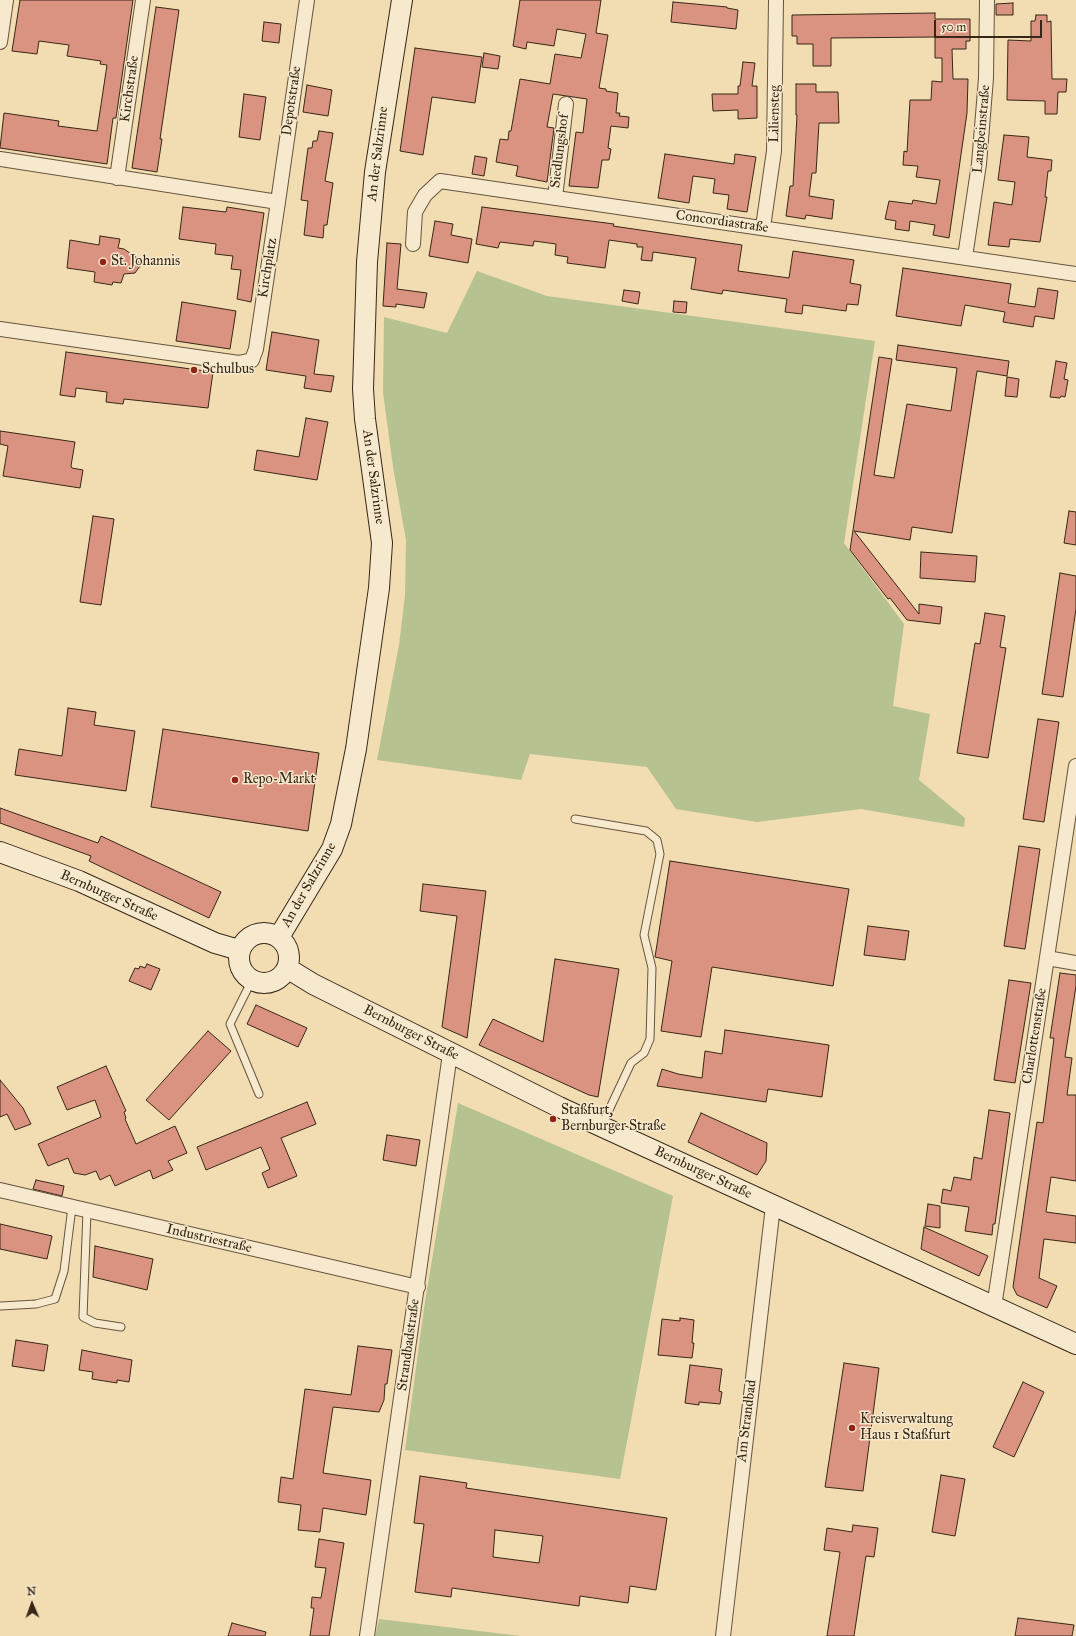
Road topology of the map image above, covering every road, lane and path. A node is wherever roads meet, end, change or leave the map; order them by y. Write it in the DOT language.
graph roads {
  1 [pos="6,0"];
  2 [pos="142,0"];
  3 [pos="306,0"];
  4 [pos="402,0"];
  5 [pos="776,0"];
  6 [pos="987,0"];
  7 [pos="0,42"];
  8 [pos="566,104"];
  9 [pos="0,160"];
  10 [pos="117,178"];
  11 [pos="554,198"];
  12 [pos="278,202"];
  13 [pos="762,227"];
  14 [pos="413,244"];
  15 [pos="965,257"];
  16 [pos="1076,274"];
  17 [pos="0,329"];
  18 [pos="1076,766"];
  19 [pos="575,819"];
  20 [pos="0,852"];
  21 [pos="279,937"];
  22 [pos="239,950"];
  23 [pos="1047,958"];
  24 [pos="1076,963"];
  25 [pos="287,968"];
  26 [pos="252,980"];
  27 [pos="450,1054"];
  28 [pos="259,1094"];
  29 [pos="601,1126"];
  30 [pos="0,1190"];
  31 [pos="773,1206"];
  32 [pos="72,1207"];
  33 [pos="87,1211"];
  34 [pos="418,1287"];
  35 [pos="1,1306"];
  36 [pos="994,1307"];
  37 [pos="122,1327"];
  38 [pos="1076,1344"];
  39 [pos="367,1636"];
  40 [pos="723,1636"];
  1 -- 7 [label="street"];
  2 -- 10 [label="street, Kirchstraße"];
  3 -- 12 [label="street, Depotstraße"];
  4 -- 21 [label="main road, An der Salzrinne"];
  5 -- 13 [label="street, Liliensteg"];
  6 -- 15 [label="street, Langbeinstraße"];
  8 -- 11 [label="street, Siedlungshof"];
  9 -- 10 [label="street"];
  10 -- 12 [label="street"];
  11 -- 13 [label="street, Concordiastraße"];
  11 -- 14 [label="street, Concordiastraße"];
  12 -- 17 [label="street, Kirchplatz"];
  13 -- 15 [label="street, Concordiastraße"];
  15 -- 16 [label="street, Concordiastraße"];
  18 -- 23 [label="street, Charlottenstraße"];
  19 -- 29 [label="lane"];
  20 -- 22 [label="main road, Bernburger Straße"];
  21 -- 22 [label="main road"];
  21 -- 25 [label="main road"];
  22 -- 26 [label="main road"];
  23 -- 24 [label="street"];
  23 -- 36 [label="street, Charlottenstraße"];
  25 -- 26 [label="main road"];
  25 -- 27 [label="main road, Bernburger Straße"];
  26 -- 28 [label="lane"];
  27 -- 29 [label="main road, Bernburger Straße"];
  27 -- 34 [label="street, Strandbadstraße"];
  29 -- 31 [label="main road, Bernburger Straße"];
  30 -- 32 [label="street, Industriestraße"];
  31 -- 36 [label="main road, Bernburger Straße"];
  31 -- 40 [label="street, Am Strandbad"];
  32 -- 33 [label="street, Industriestraße"];
  32 -- 35 [label="lane"];
  33 -- 34 [label="street, Industriestraße"];
  33 -- 37 [label="lane"];
  34 -- 39 [label="street, Strandbadstraße"];
  36 -- 38 [label="main road, Bernburger Straße"];
}
